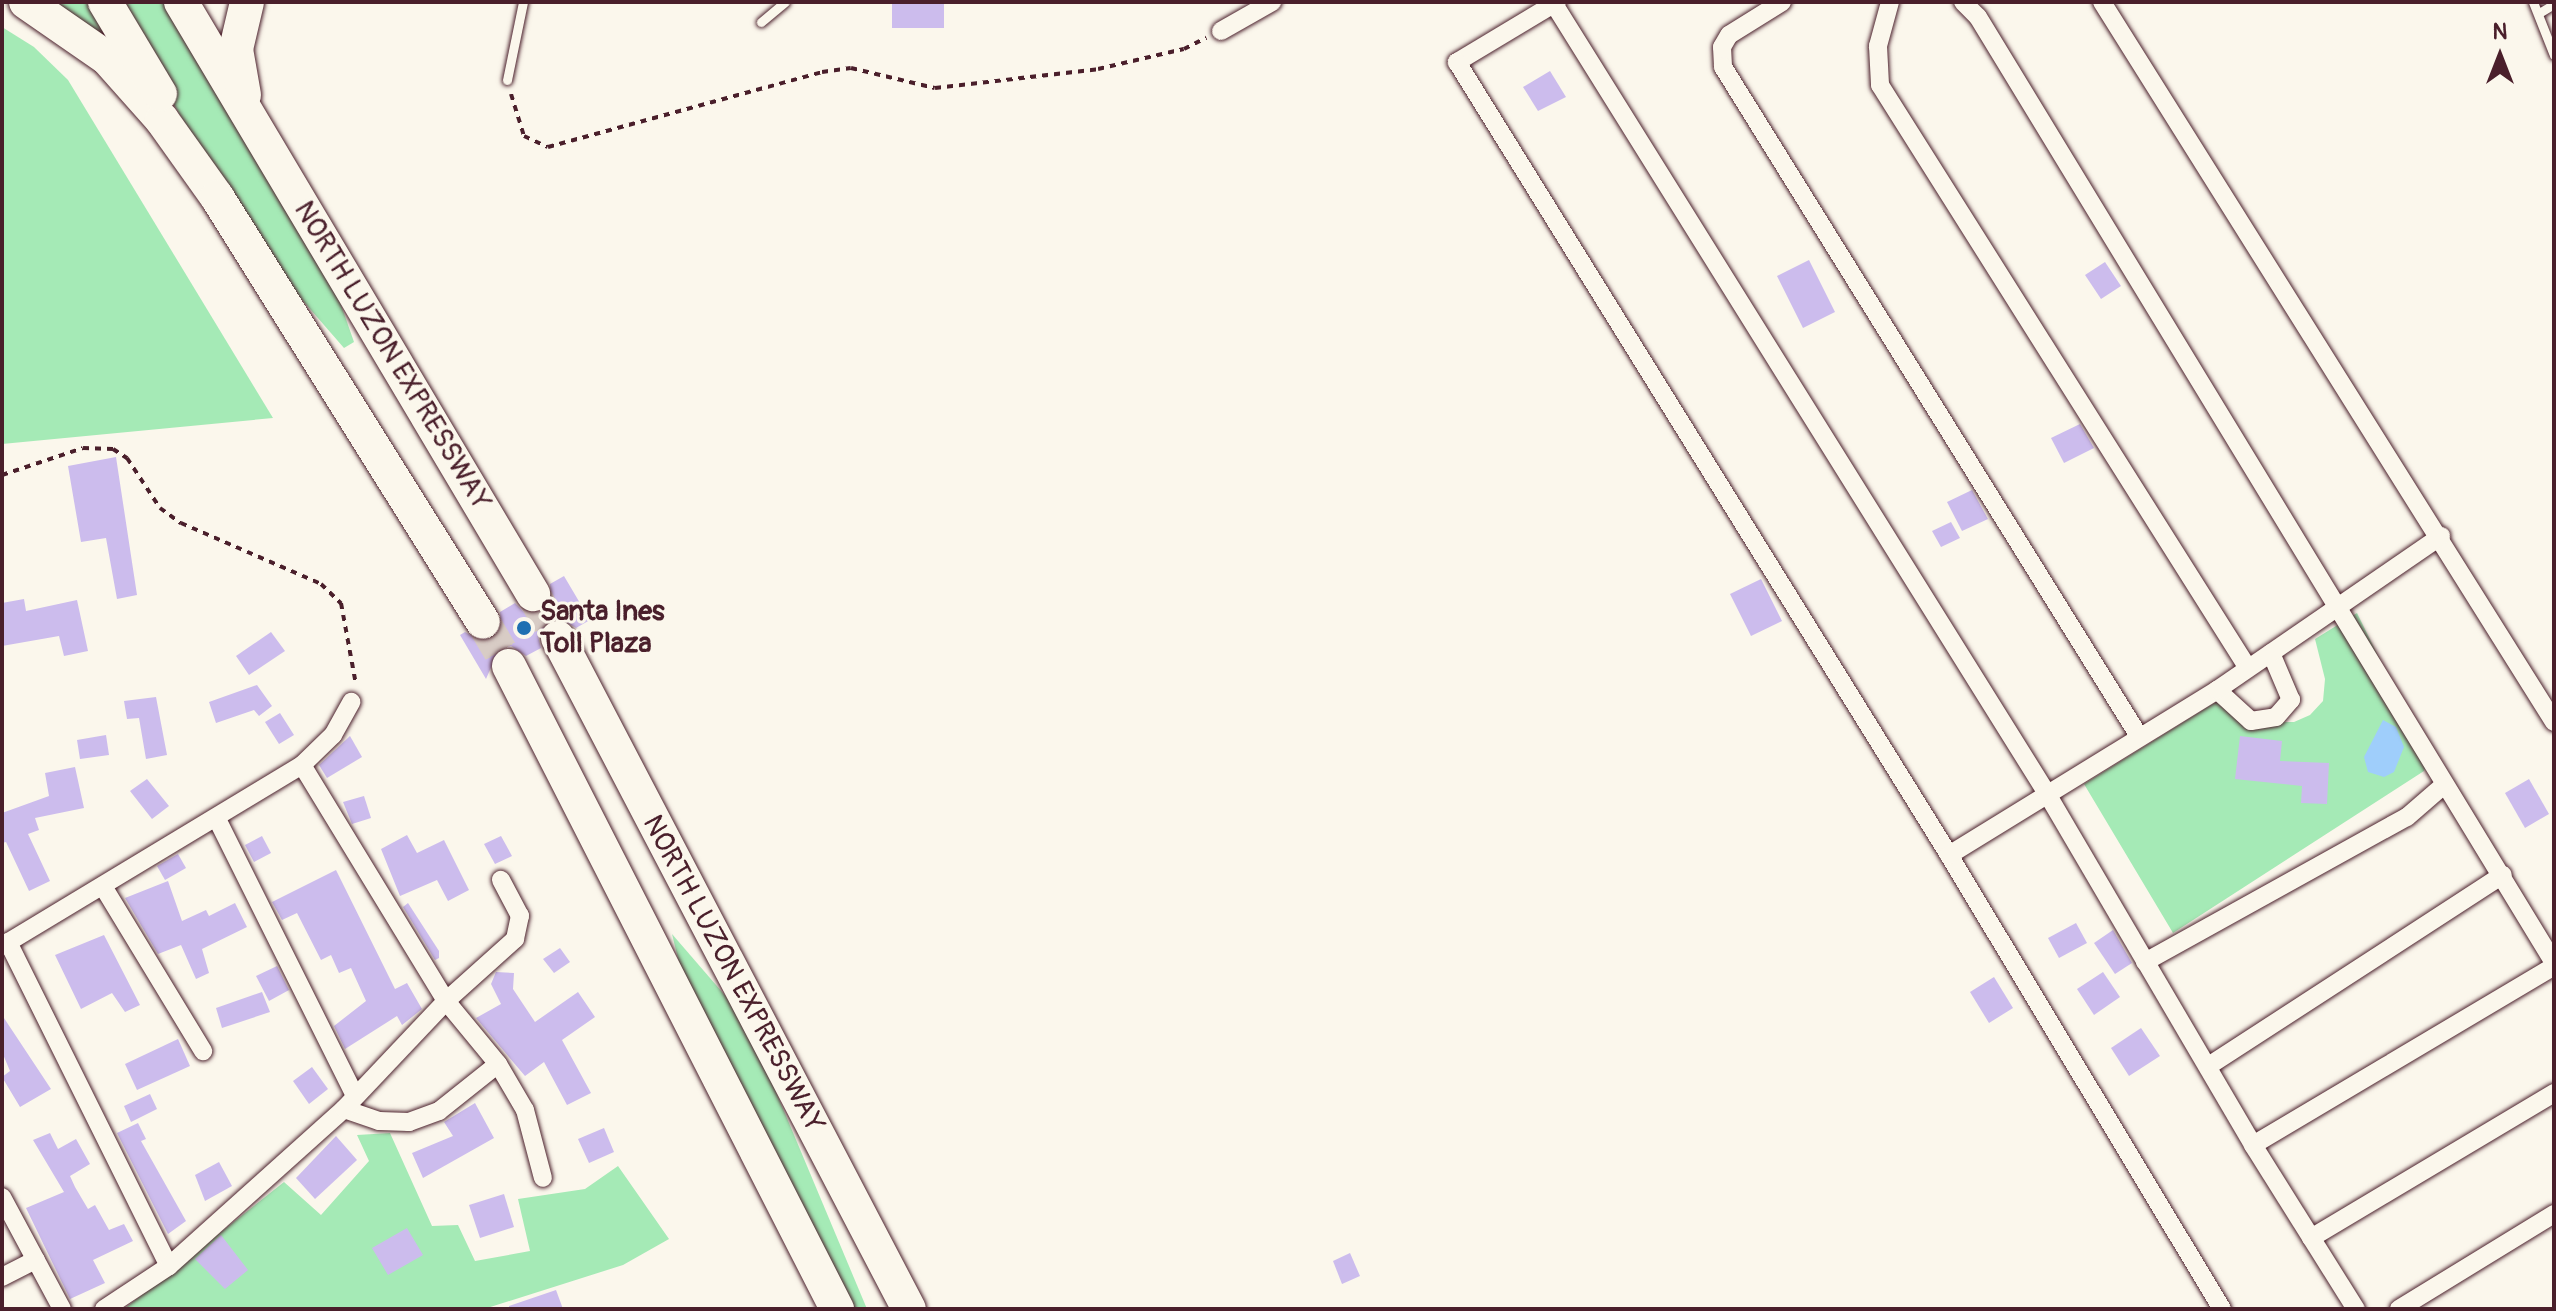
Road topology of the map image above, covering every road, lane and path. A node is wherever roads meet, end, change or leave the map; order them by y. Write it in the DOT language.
graph roads {
  1 [pos="26,2"];
  2 [pos="105,2"];
  3 [pos="181,2"];
  4 [pos="247,2"];
  5 [pos="523,2"];
  6 [pos="785,2"];
  7 [pos="1272,2"];
  8 [pos="1782,2"];
  9 [pos="1890,2"];
  10 [pos="1963,2"];
  11 [pos="2102,2"];
  12 [pos="2533,2"];
  13 [pos="1556,3"];
  14 [pos="2554,4"];
  15 [pos="2539,13"];
  16 [pos="761,22"];
  17 [pos="1221,31"];
  18 [pos="2554,55"];
  19 [pos="507,80"];
  20 [pos="251,118"];
  21 [pos="217,197"];
  22 [pos="2,475"];
  23 [pos="2441,536"];
  24 [pos="533,594"];
  25 [pos="2337,604"];
  26 [pos="483,622"];
  27 [pos="558,638"];
  28 [pos="2271,653"];
  29 [pos="2246,665"];
  30 [pos="509,666"];
  31 [pos="2217,690"];
  32 [pos="351,702"];
  33 [pos="2554,722"];
  34 [pos="2139,736"];
  35 [pos="302,765"];
  36 [pos="2444,785"];
  37 [pos="2046,792"];
  38 [pos="217,819"];
  39 [pos="1949,855"];
  40 [pos="2503,875"];
  41 [pos="501,880"];
  42 [pos="104,888"];
  43 [pos="5,944"];
  44 [pos="2145,962"];
  45 [pos="2554,964"];
  46 [pos="446,1001"];
  47 [pos="203,1051"];
  48 [pos="498,1064"];
  49 [pos="2210,1065"];
  50 [pos="2554,1093"];
  51 [pos="350,1102"];
  52 [pos="2253,1145"];
  53 [pos="543,1178"];
  54 [pos="2,1197"];
  55 [pos="2554,1214"];
  56 [pos="2311,1238"];
  57 [pos="36,1260"];
  58 [pos="169,1266"];
  59 [pos="2,1277"];
  60 [pos="62,1309"];
  61 [pos="104,1309"];
  62 [pos="837,1309"];
  63 [pos="909,1309"];
  64 [pos="2222,1309"];
  65 [pos="2356,1309"];
  66 [pos="2399,1309"];
  1 -- 21 [label="highway"];
  2 -- 21 [label="highway"];
  3 -- 20 [label="highway, NORTH LUZON EXPRESSWAY"];
  4 -- 20 [label="highway"];
  5 -- 19 [label="lane"];
  6 -- 16 [label="lane"];
  7 -- 17 [label="street"];
  8 -- 34 [label="street"];
  9 -- 29 [label="street"];
  10 -- 25 [label="street"];
  11 -- 23 [label="street"];
  12 -- 15 [label="lane"];
  13 -- 37 [label="street"];
  13 -- 39 [label="street"];
  14 -- 15 [label="lane"];
  15 -- 18 [label="lane"];
  17 -- 19 [label="path"];
  20 -- 24 [label="highway, NORTH LUZON EXPRESSWAY"];
  21 -- 26 [label="highway, NORTH LUZON EXPRESSWAY"];
  22 -- 32 [label="path"];
  23 -- 25 [label="street"];
  23 -- 33 [label="street"];
  25 -- 28 [label="street"];
  25 -- 36 [label="street"];
  27 -- 63 [label="highway, NORTH LUZON EXPRESSWAY"];
  28 -- 29 [label="street"];
  28 -- 31 [label="street"];
  29 -- 31 [label="street"];
  30 -- 62 [label="highway, NORTH LUZON EXPRESSWAY"];
  31 -- 34 [label="street"];
  32 -- 35 [label="street"];
  34 -- 37 [label="street"];
  35 -- 38 [label="street"];
  35 -- 46 [label="street"];
  36 -- 40 [label="street"];
  36 -- 44 [label="street"];
  37 -- 39 [label="street"];
  37 -- 44 [label="street"];
  38 -- 42 [label="street"];
  38 -- 51 [label="street"];
  39 -- 64 [label="street"];
  40 -- 45 [label="street"];
  40 -- 49 [label="street"];
  41 -- 46 [label="street"];
  42 -- 43 [label="street"];
  42 -- 47 [label="street"];
  43 -- 58 [label="street"];
  44 -- 49 [label="street"];
  45 -- 52 [label="street"];
  46 -- 48 [label="street"];
  46 -- 51 [label="street"];
  48 -- 51 [label="street"];
  48 -- 53 [label="street"];
  49 -- 52 [label="street"];
  50 -- 56 [label="street"];
  51 -- 58 [label="street"];
  52 -- 56 [label="street"];
  54 -- 57 [label="street"];
  55 -- 66 [label="street"];
  56 -- 65 [label="street"];
  57 -- 59 [label="street"];
  57 -- 60 [label="street"];
  58 -- 61 [label="street"];
}
